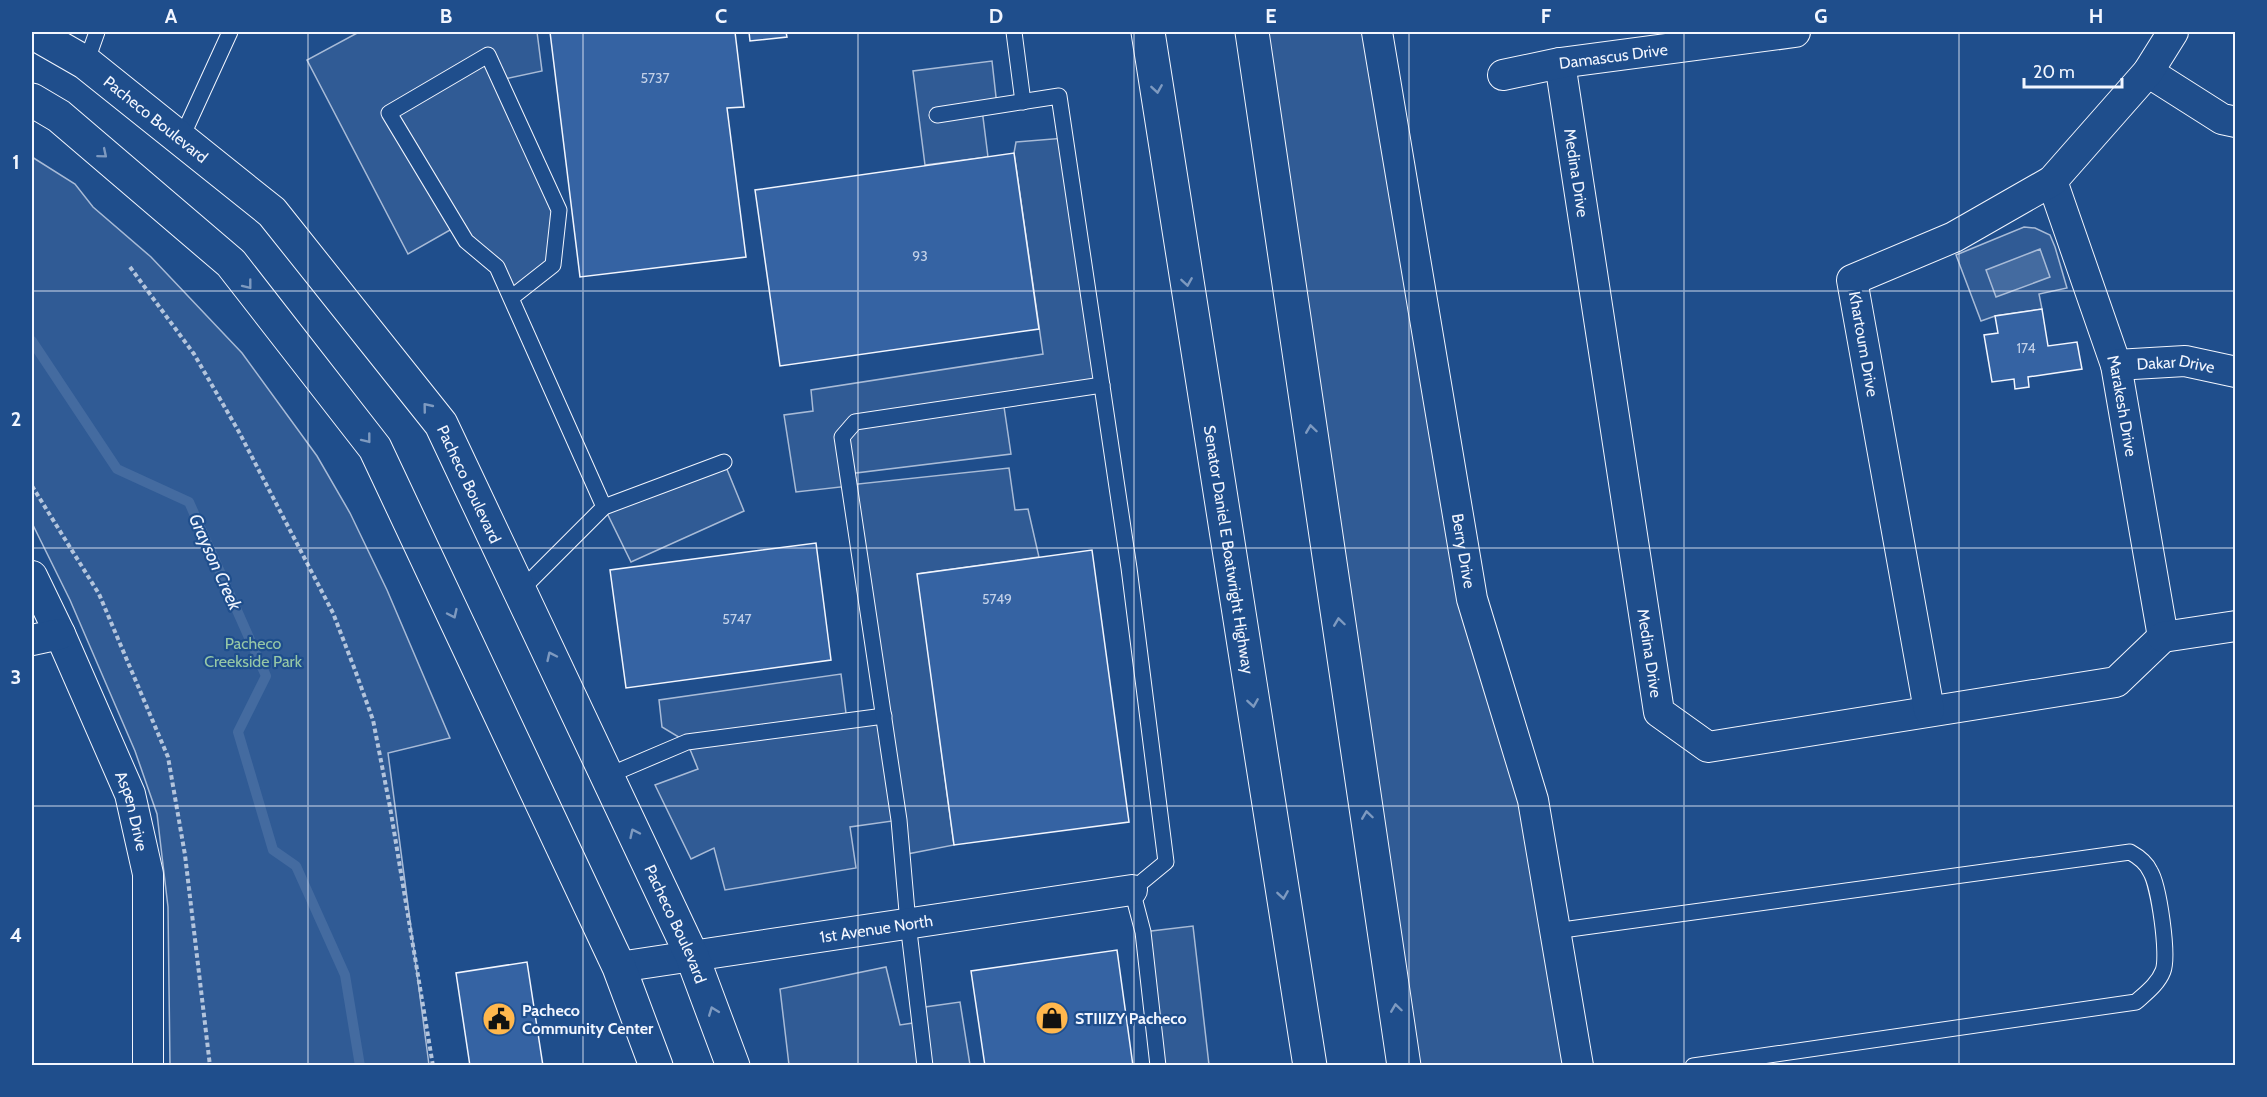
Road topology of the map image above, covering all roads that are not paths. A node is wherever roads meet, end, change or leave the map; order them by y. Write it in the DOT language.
graph roads {
  1 [pos="32,32"];
  2 [pos="97,32"];
  3 [pos="230,32"];
  4 [pos="1014,32"];
  5 [pos="1148,32"];
  6 [pos="1252,32"];
  7 [pos="1377,32"];
  8 [pos="1795,32"];
  9 [pos="2173,32"];
  10 [pos="86,63"];
  11 [pos="1560,63"];
  12 [pos="2148,72"];
  13 [pos="1503,75"];
  14 [pos="1023,102"];
  15 [pos="45,108"];
  16 [pos="937,115"];
  17 [pos="2235,122"];
  18 [pos="181,139"];
  19 [pos="2052,181"];
  20 [pos="511,298"];
  21 [pos="2116,365"];
  22 [pos="2235,372"];
  23 [pos="1102,385"];
  24 [pos="724,462"];
  25 [pos="604,507"];
  26 [pos="32,576"];
  27 [pos="520,591"];
  28 [pos="2235,626"];
  29 [pos="46,637"];
  30 [pos="2163,637"];
  31 [pos="1929,710"];
  32 [pos="884,716"];
  33 [pos="607,776"];
  34 [pos="1132,890"];
  35 [pos="908,923"];
  36 [pos="1555,931"];
  37 [pos="692,956"];
  38 [pos="619,967"];
  39 [pos="148,1065"];
  40 [pos="656,1065"];
  41 [pos="734,1065"];
  42 [pos="925,1065"];
  43 [pos="1158,1065"];
  44 [pos="1310,1065"];
  45 [pos="1404,1065"];
  46 [pos="1578,1065"];
  47 [pos="1693,1065"];
  1 -- 10 [label="main road, Pacheco Boulevard"];
  2 -- 10 [label="lane"];
  3 -- 18 [label="lane"];
  4 -- 14 [label="lane"];
  5 -- 44 [label="main road, Senator Daniel E Boatwright Highway, one-way"];
  45 -- 6 [label="main road, one-way"];
  7 -- 36 [label="street, Berry Drive"];
  8 -- 11 [label="street, Damascus Drive"];
  9 -- 12 [label="street, Khartoum Drive"];
  10 -- 18 [label="main road, Pacheco Boulevard"];
  11 -- 13 [label="street, Damascus Drive"];
  11 -- 31 [label="street, Medina Drive"];
  12 -- 17 [label="street"];
  12 -- 19 [label="street, Khartoum Drive"];
  14 -- 16 [label="lane"];
  14 -- 23 [label="lane"];
  15 -- 38 [label="main road, one-way"];
  27 -- 18 [label="main road, Pacheco Boulevard, one-way"];
  19 -- 21 [label="street, Marakesh Drive"];
  19 -- 31 [label="street, Khartoum Drive"];
  20 -- 20 [label="lane"];
  20 -- 25 [label="lane"];
  21 -- 22 [label="street, Dakar Drive"];
  21 -- 30 [label="street, Marakesh Drive"];
  23 -- 32 [label="lane"];
  23 -- 34 [label="lane"];
  24 -- 25 [label="lane"];
  25 -- 27 [label="lane"];
  26 -- 29 [label="street, Aspen Drive"];
  33 -- 27 [label="main road, Pacheco Boulevard, one-way"];
  28 -- 30 [label="street"];
  29 -- 39 [label="street, Aspen Drive"];
  30 -- 31 [label="street, Medina Drive"];
  32 -- 33 [label="lane"];
  32 -- 35 [label="lane"];
  37 -- 33 [label="main road, Pacheco Boulevard, one-way"];
  34 -- 35 [label="street, 1st Avenue North"];
  34 -- 43 [label="lane"];
  35 -- 37 [label="street, 1st Avenue North"];
  35 -- 42 [label="lane"];
  36 -- 46 [label="street, Berry Drive"];
  36 -- 47 [label="lane"];
  37 -- 38 [label="street, 1st Avenue North"];
  41 -- 37 [label="main road, Pacheco Boulevard, one-way"];
  38 -- 40 [label="main road"];
}
